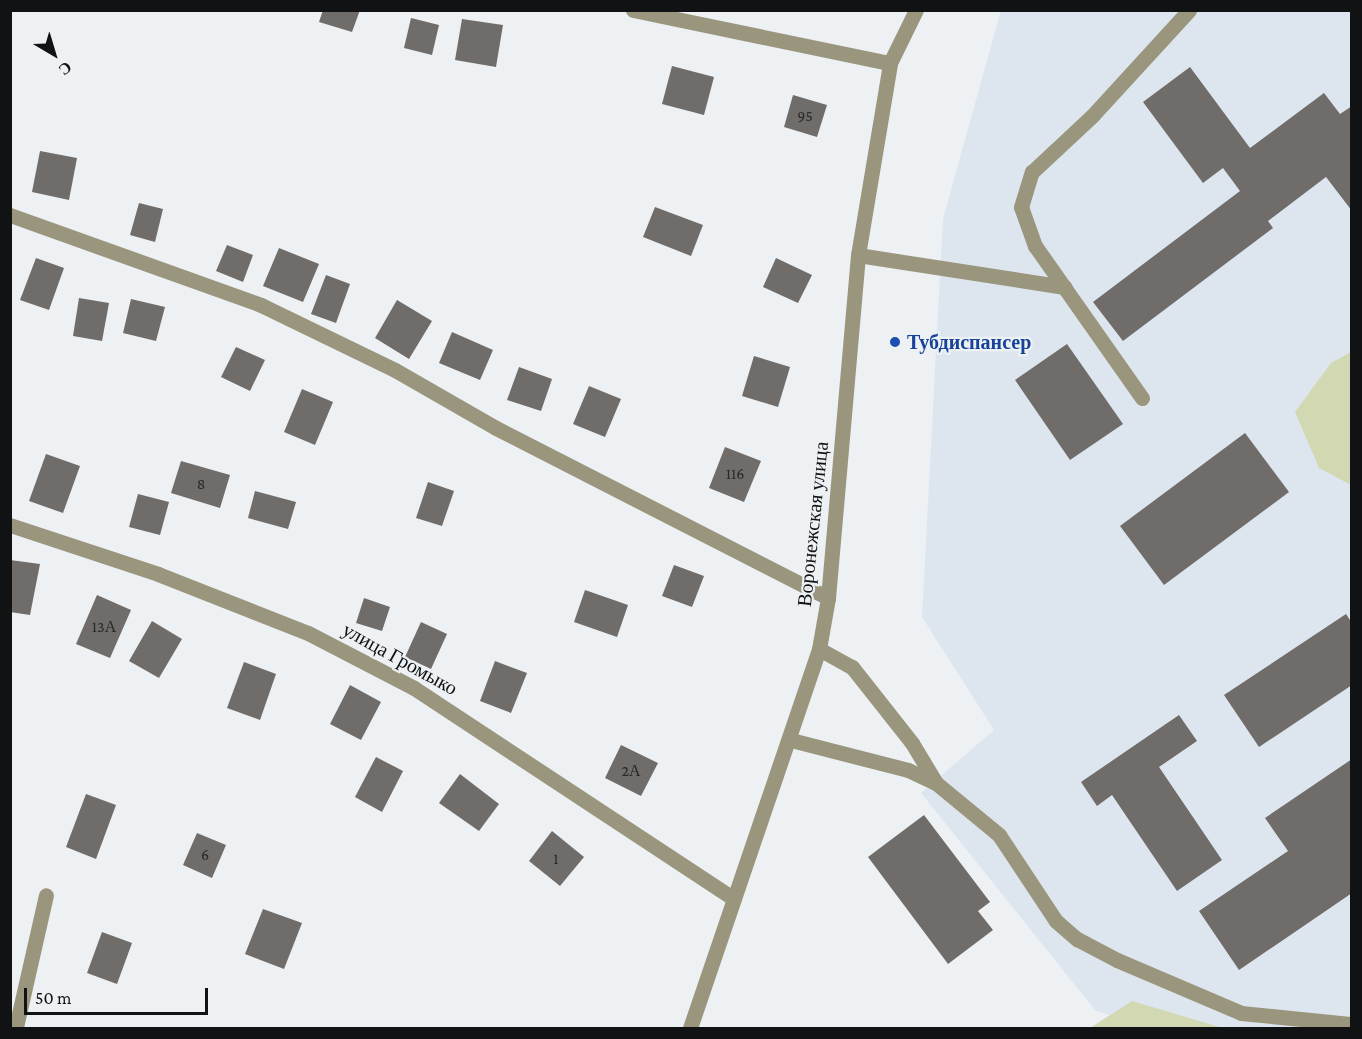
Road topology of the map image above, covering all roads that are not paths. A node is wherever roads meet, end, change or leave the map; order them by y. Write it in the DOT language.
graph roads {
  1 [pos="633,10"];
  2 [pos="916,10"];
  3 [pos="1190,10"];
  4 [pos="890,63"];
  5 [pos="10,215"];
  6 [pos="858,255"];
  7 [pos="1065,287"];
  8 [pos="1142,398"];
  9 [pos="10,525"];
  10 [pos="828,598"];
  11 [pos="819,648"];
  12 [pos="791,740"];
  13 [pos="936,783"];
  14 [pos="46,895"];
  15 [pos="734,899"];
  16 [pos="1352,1024"];
  17 [pos="16,1027"];
  18 [pos="690,1029"];
  1 -- 4 [label="street"];
  2 -- 4 [label="street, Воронежская улица"];
  3 -- 7 [label="street"];
  4 -- 6 [label="street, Воронежская улица"];
  5 -- 10 [label="street"];
  6 -- 7 [label="street"];
  6 -- 10 [label="street, Воронежская улица"];
  7 -- 8 [label="street"];
  9 -- 15 [label="street, улица Громыко"];
  10 -- 11 [label="street, Воронежская улица"];
  11 -- 12 [label="street, Воронежская улица"];
  11 -- 13 [label="street"];
  12 -- 13 [label="street"];
  12 -- 15 [label="street, Воронежская улица"];
  13 -- 16 [label="street"];
  14 -- 17 [label="street"];
  15 -- 18 [label="street, Воронежская улица"];
}
